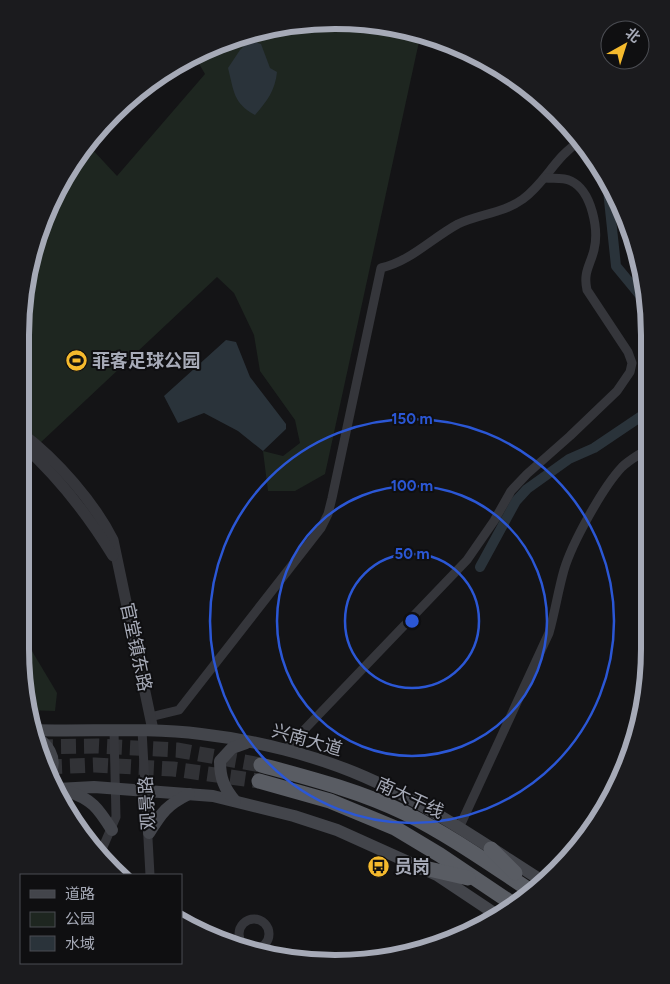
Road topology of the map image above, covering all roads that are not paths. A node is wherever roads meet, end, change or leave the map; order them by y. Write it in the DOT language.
graph roads {
  1 [pos="574,145"];
  2 [pos="544,178"];
  3 [pos="29,438"];
  4 [pos="29,450"];
  5 [pos="641,453"];
  6 [pos="118,564"];
  7 [pos="149,726"];
  8 [pos="40,730"];
  9 [pos="114,730"];
  10 [pos="249,742"];
  11 [pos="44,743"];
  12 [pos="282,750"];
  13 [pos="52,765"];
  14 [pos="261,765"];
  15 [pos="259,781"];
  16 [pos="116,788"];
  17 [pos="63,789"];
  18 [pos="64,791"];
  19 [pos="146,791"];
  20 [pos="190,794"];
  21 [pos="235,801"];
  22 [pos="459,828"];
  23 [pos="112,830"];
  24 [pos="149,833"];
  25 [pos="103,848"];
  26 [pos="491,848"];
  27 [pos="416,866"];
  28 [pos="150,874"];
  29 [pos="538,878"];
  30 [pos="479,881"];
  31 [pos="527,887"];
  32 [pos="528,887"];
  33 [pos="509,901"];
  34 [pos="492,912"];
  1 -- 2 [label="street"];
  2 -- 7 [label="street"];
  2 -- 12 [label="street"];
  3 -- 6 [label="street, 官堂镇东路"];
  4 -- 6 [label="street, 官堂镇东路"];
  5 -- 22 [label="street"];
  6 -- 7 [label="street, 官堂镇东路"];
  7 -- 9 [label="main road, 兴南大道"];
  7 -- 10 [label="main road, 兴南大道"];
  7 -- 19 [label="street, 观景路"];
  8 -- 9 [label="main road, 兴南大道"];
  9 -- 16 [label="street, 观景路"];
  10 -- 12 [label="main road, 兴南大道"];
  10 -- 21 [label="main road"];
  11 -- 13 [label="main road"];
  12 -- 22 [label="main road, 兴南大道"];
  14 -- 31 [label="highway, 南大干线"];
  15 -- 30 [label="highway, 南大干线"];
  16 -- 17 [label="main road"];
  16 -- 19 [label="main road"];
  16 -- 23 [label="street, 观景路"];
  18 -- 23 [label="main road"];
  19 -- 20 [label="main road"];
  19 -- 24 [label="street, 观景路"];
  20 -- 21 [label="main road"];
  20 -- 24 [label="main road"];
  21 -- 27 [label="main road"];
  22 -- 26 [label="main road, 兴南大道"];
  23 -- 25 [label="street, 观景路"];
  24 -- 28 [label="street, 观景路"];
  26 -- 29 [label="main road, 兴南大道"];
  26 -- 32 [label="highway"];
  27 -- 30 [label="highway"];
  27 -- 34 [label="main road"];
  30 -- 33 [label="highway, 南大干线"];
}
